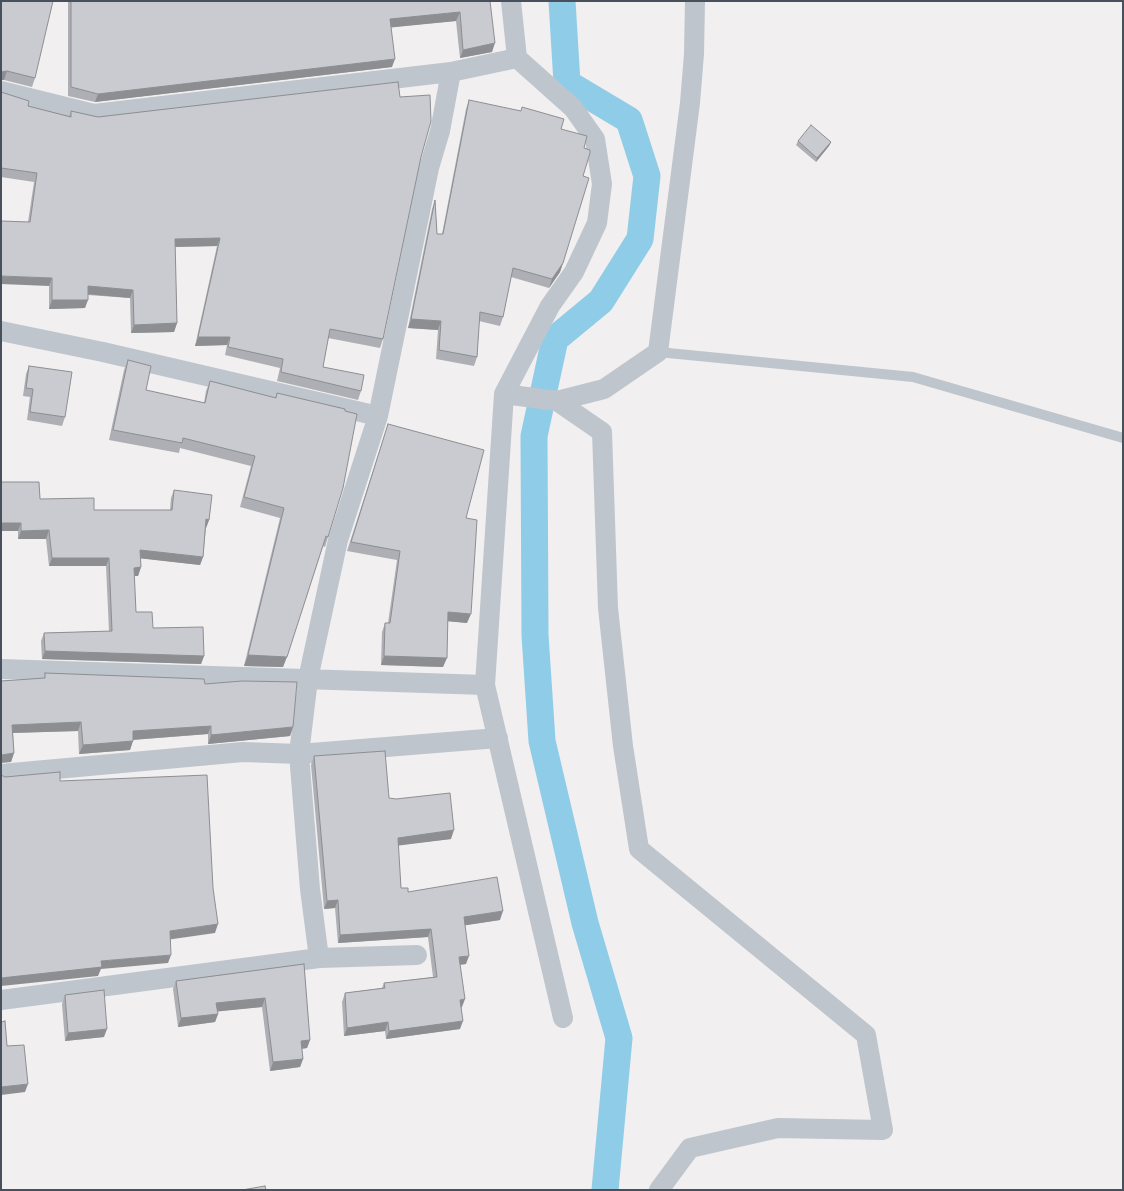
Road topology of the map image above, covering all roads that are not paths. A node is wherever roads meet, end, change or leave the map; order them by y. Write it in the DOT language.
graph roads {
  1 [pos="511,1"];
  2 [pos="695,1"];
  3 [pos="517,58"];
  4 [pos="450,72"];
  5 [pos="1,91"];
  6 [pos="1,331"];
  7 [pos="658,352"];
  8 [pos="504,394"];
  9 [pos="557,401"];
  10 [pos="378,416"];
  11 [pos="1123,438"];
  12 [pos="1,669"];
  13 [pos="308,679"];
  14 [pos="485,685"];
  15 [pos="498,738"];
  16 [pos="299,754"];
  17 [pos="1,774"];
  18 [pos="417,955"];
  19 [pos="319,958"];
  20 [pos="1,1000"];
  21 [pos="563,1018"];
  22 [pos="659,1190"];
  1 -- 3 [label="street"];
  2 -- 7 [label="street"];
  3 -- 4 [label="street"];
  3 -- 8 [label="street"];
  4 -- 5 [label="street"];
  4 -- 10 [label="street"];
  6 -- 10 [label="street"];
  7 -- 9 [label="street"];
  7 -- 11 [label="lane"];
  8 -- 9 [label="street"];
  8 -- 14 [label="street"];
  9 -- 22 [label="street"];
  10 -- 13 [label="street"];
  12 -- 13 [label="street"];
  13 -- 14 [label="street"];
  13 -- 16 [label="street"];
  14 -- 15 [label="street"];
  15 -- 16 [label="street"];
  15 -- 21 [label="street"];
  16 -- 17 [label="street"];
  16 -- 19 [label="street"];
  18 -- 19 [label="street"];
  19 -- 20 [label="street"];
}
